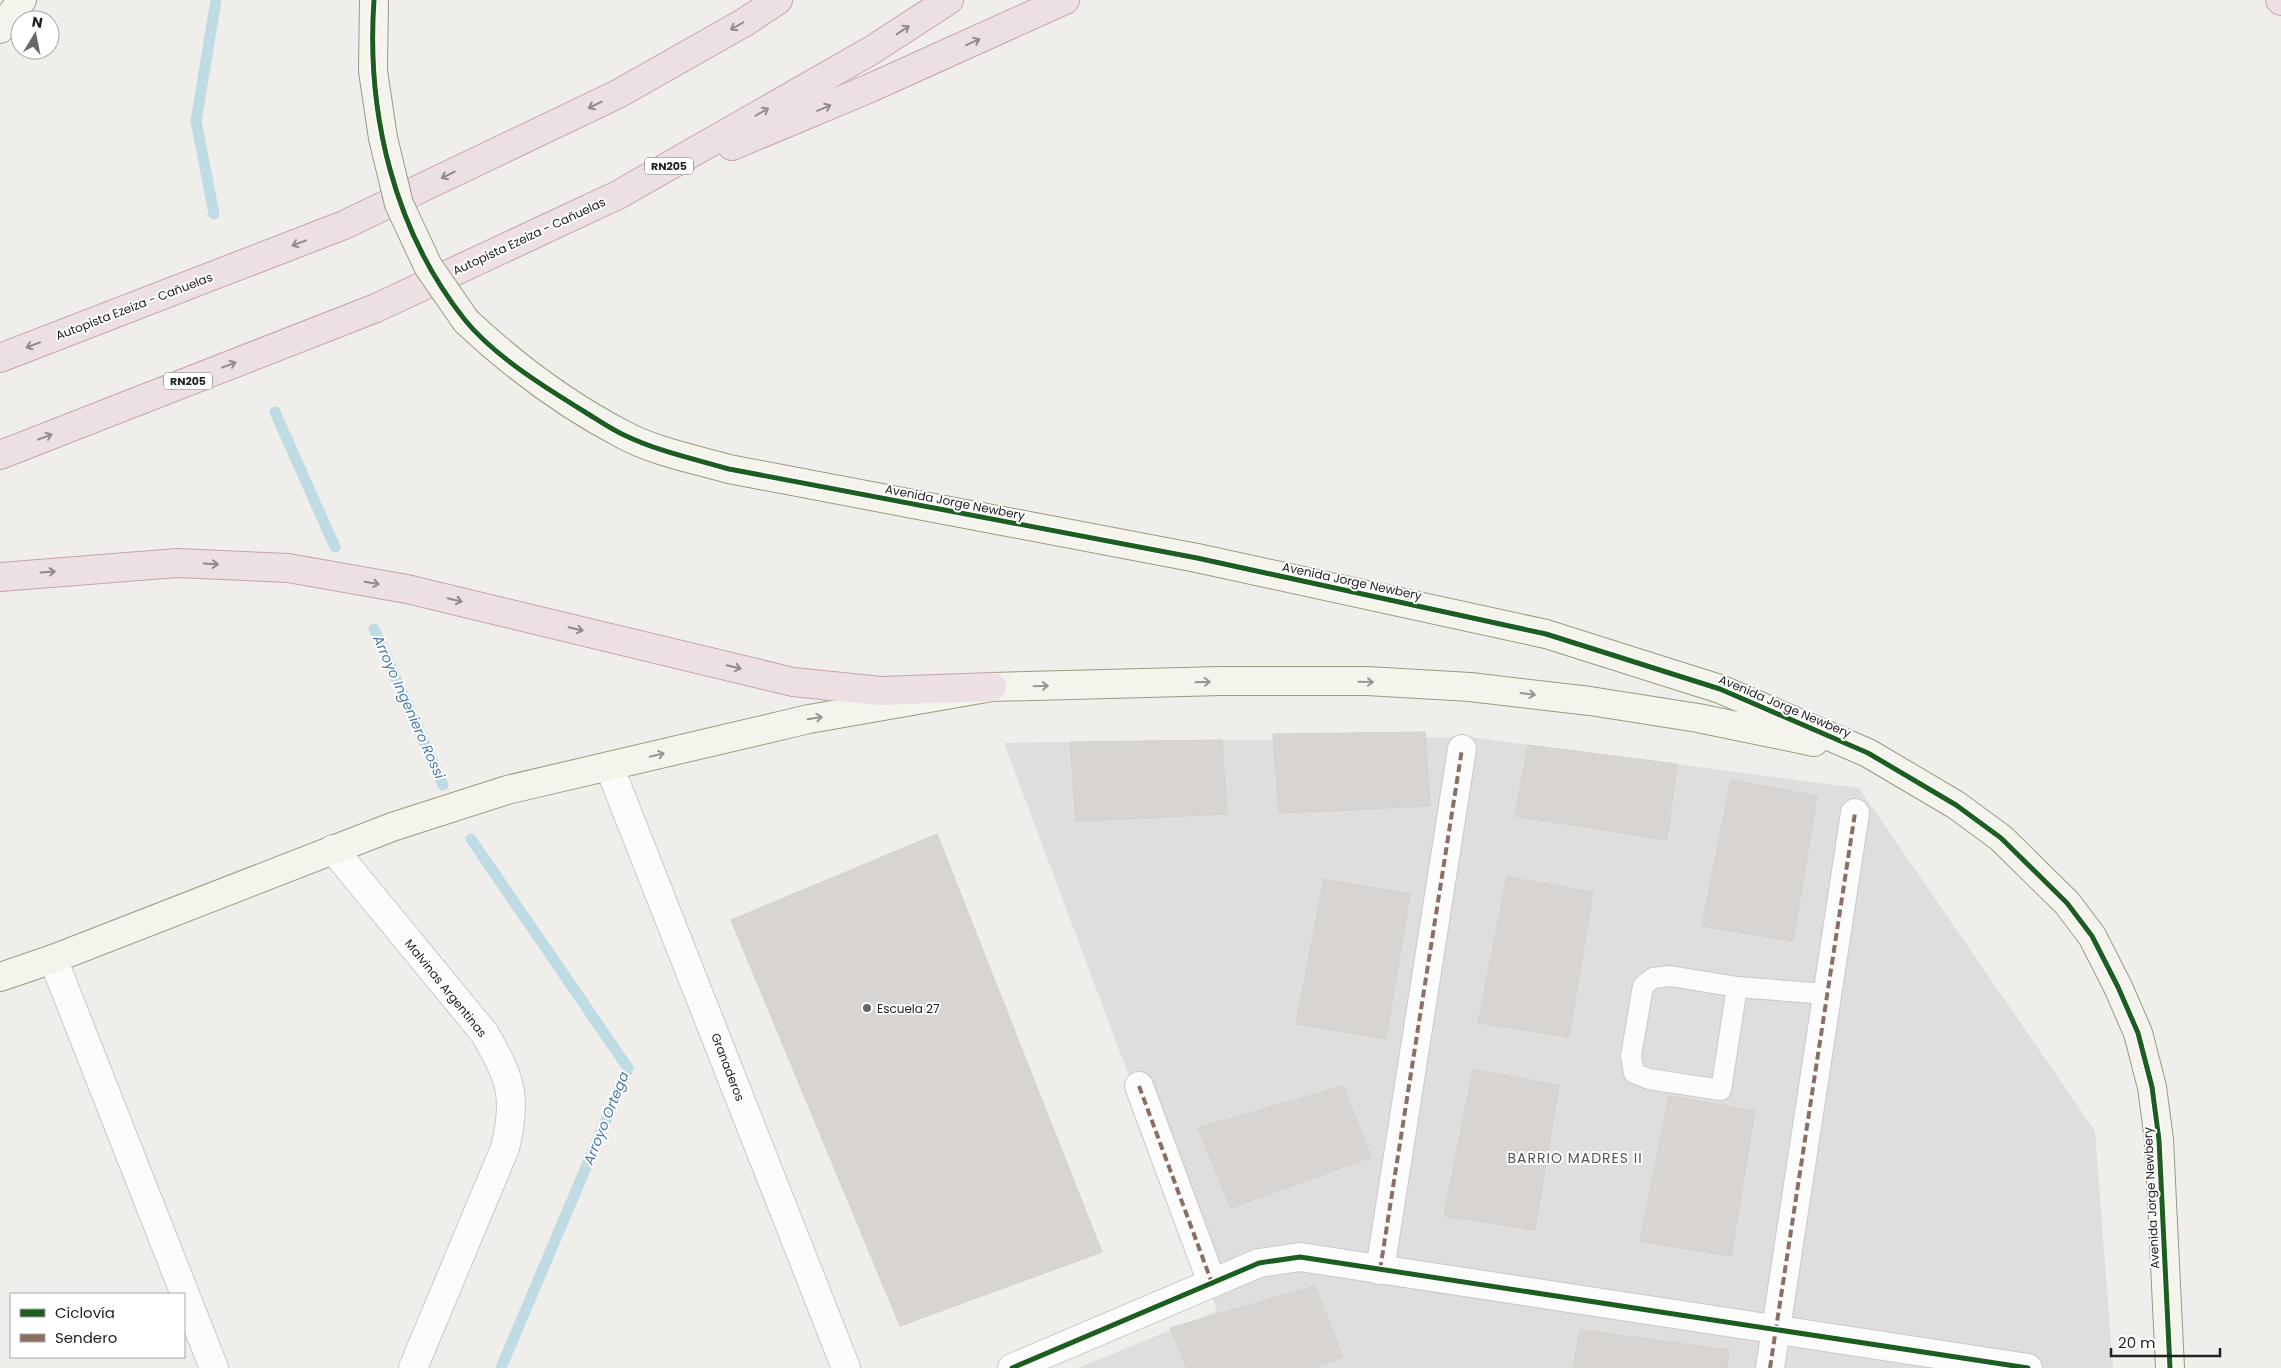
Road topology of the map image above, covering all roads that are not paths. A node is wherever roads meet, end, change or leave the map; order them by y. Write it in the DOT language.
graph roads {
  1 [pos="22,0"];
  2 [pos="374,0"];
  3 [pos="778,0"];
  4 [pos="949,0"];
  5 [pos="1065,0"];
  6 [pos="0,28"];
  7 [pos="618,195"];
  8 [pos="0,358"];
  9 [pos="0,455"];
  10 [pos="0,577"];
  11 [pos="992,687"];
  12 [pos="1462,749"];
  13 [pos="1868,753"];
  14 [pos="609,766"];
  15 [pos="1855,813"];
  16 [pos="333,850"];
  17 [pos="53,959"];
  18 [pos="0,977"];
  19 [pos="1737,987"];
  20 [pos="1827,994"];
  21 [pos="1139,1086"];
  22 [pos="1380,1270"];
  23 [pos="1212,1283"];
  24 [pos="184,1293"];
  25 [pos="185,1294"];
  26 [pos="1776,1331"];
  27 [pos="214,1368"];
  28 [pos="413,1368"];
  29 [pos="846,1368"];
  30 [pos="1012,1368"];
  31 [pos="1770,1368"];
  32 [pos="2028,1368"];
  33 [pos="2170,1368"];
  1 -- 6 [label="street"];
  2 -- 13 [label="street, Avenida Jorge Newbery, bridge"];
  3 -- 8 [label="highway, Autopista Ezeiza - Cañuelas, one-way"];
  7 -- 4 [label="highway, Autopista Ezeiza - Cañuelas / RN205, one-way"];
  7 -- 5 [label="highway, one-way"];
  9 -- 7 [label="highway, Autopista Ezeiza - Cañuelas / RN205, one-way"];
  10 -- 11 [label="highway, one-way"];
  11 -- 13 [label="street, one-way"];
  14 -- 11 [label="street, one-way"];
  12 -- 22 [label="street"];
  13 -- 33 [label="street, Avenida Jorge Newbery"];
  14 -- 16 [label="street"];
  14 -- 29 [label="street, Granaderos"];
  15 -- 20 [label="street"];
  16 -- 17 [label="street"];
  16 -- 28 [label="street, Malvinas Argentinas"];
  17 -- 18 [label="street"];
  17 -- 24 [label="street"];
  19 -- 19 [label="lane"];
  19 -- 20 [label="lane"];
  20 -- 26 [label="street"];
  21 -- 23 [label="street"];
  22 -- 23 [label="street"];
  22 -- 26 [label="street"];
  23 -- 30 [label="street"];
  25 -- 27 [label="street"];
  26 -- 31 [label="street"];
  26 -- 32 [label="street"];
}
